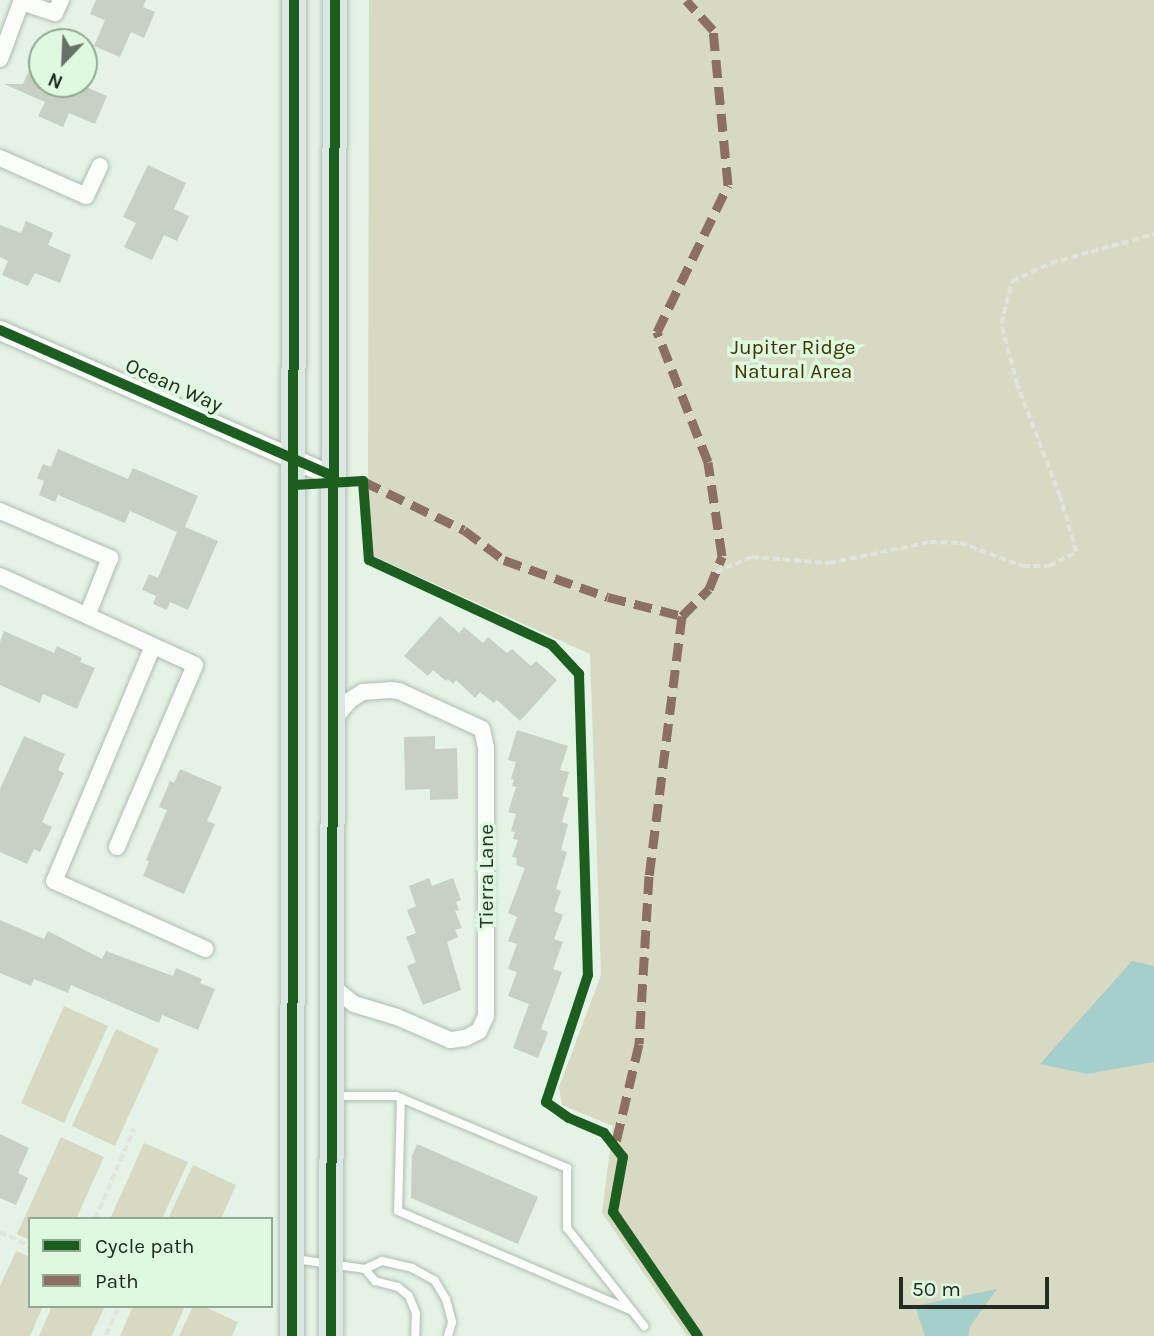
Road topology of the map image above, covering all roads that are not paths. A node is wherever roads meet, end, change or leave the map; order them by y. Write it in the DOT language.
graph roads {
  1 [pos="61,0"];
  2 [pos="294,0"];
  3 [pos="335,0"];
  4 [pos="22,1"];
  5 [pos="0,60"];
  6 [pos="0,158"];
  7 [pos="100,166"];
  8 [pos="0,331"];
  9 [pos="293,459"];
  10 [pos="341,479"];
  11 [pos="0,511"];
  12 [pos="0,576"];
  13 [pos="87,616"];
  14 [pos="153,646"];
  15 [pos="332,721"];
  16 [pos="117,847"];
  17 [pos="205,949"];
  18 [pos="332,986"];
  19 [pos="332,1096"];
  20 [pos="401,1098"];
  21 [pos="292,1258"];
  22 [pos="333,1263"];
  23 [pos="365,1269"];
  24 [pos="635,1312"];
  25 [pos="644,1326"];
  26 [pos="292,1336"];
  27 [pos="331,1336"];
  28 [pos="415,1336"];
  29 [pos="448,1336"];
  1 -- 4 [label="street"];
  2 -- 9 [label="main road"];
  3 -- 10 [label="main road"];
  4 -- 5 [label="street"];
  6 -- 7 [label="street"];
  8 -- 9 [label="street, Ocean Way"];
  9 -- 10 [label="street, Ocean Way"];
  9 -- 21 [label="main road"];
  10 -- 15 [label="main road"];
  11 -- 13 [label="street"];
  12 -- 13 [label="street"];
  13 -- 14 [label="street"];
  14 -- 16 [label="street"];
  14 -- 17 [label="street"];
  15 -- 18 [label="main road"];
  15 -- 18 [label="street, Tierra Lane"];
  18 -- 19 [label="main road"];
  19 -- 20 [label="lane"];
  19 -- 22 [label="main road"];
  20 -- 24 [label="lane"];
  20 -- 24 [label="lane"];
  21 -- 22 [label="lane"];
  21 -- 26 [label="main road"];
  22 -- 23 [label="lane"];
  22 -- 27 [label="main road"];
  23 -- 28 [label="lane"];
  23 -- 29 [label="lane"];
  24 -- 25 [label="lane"];
}
